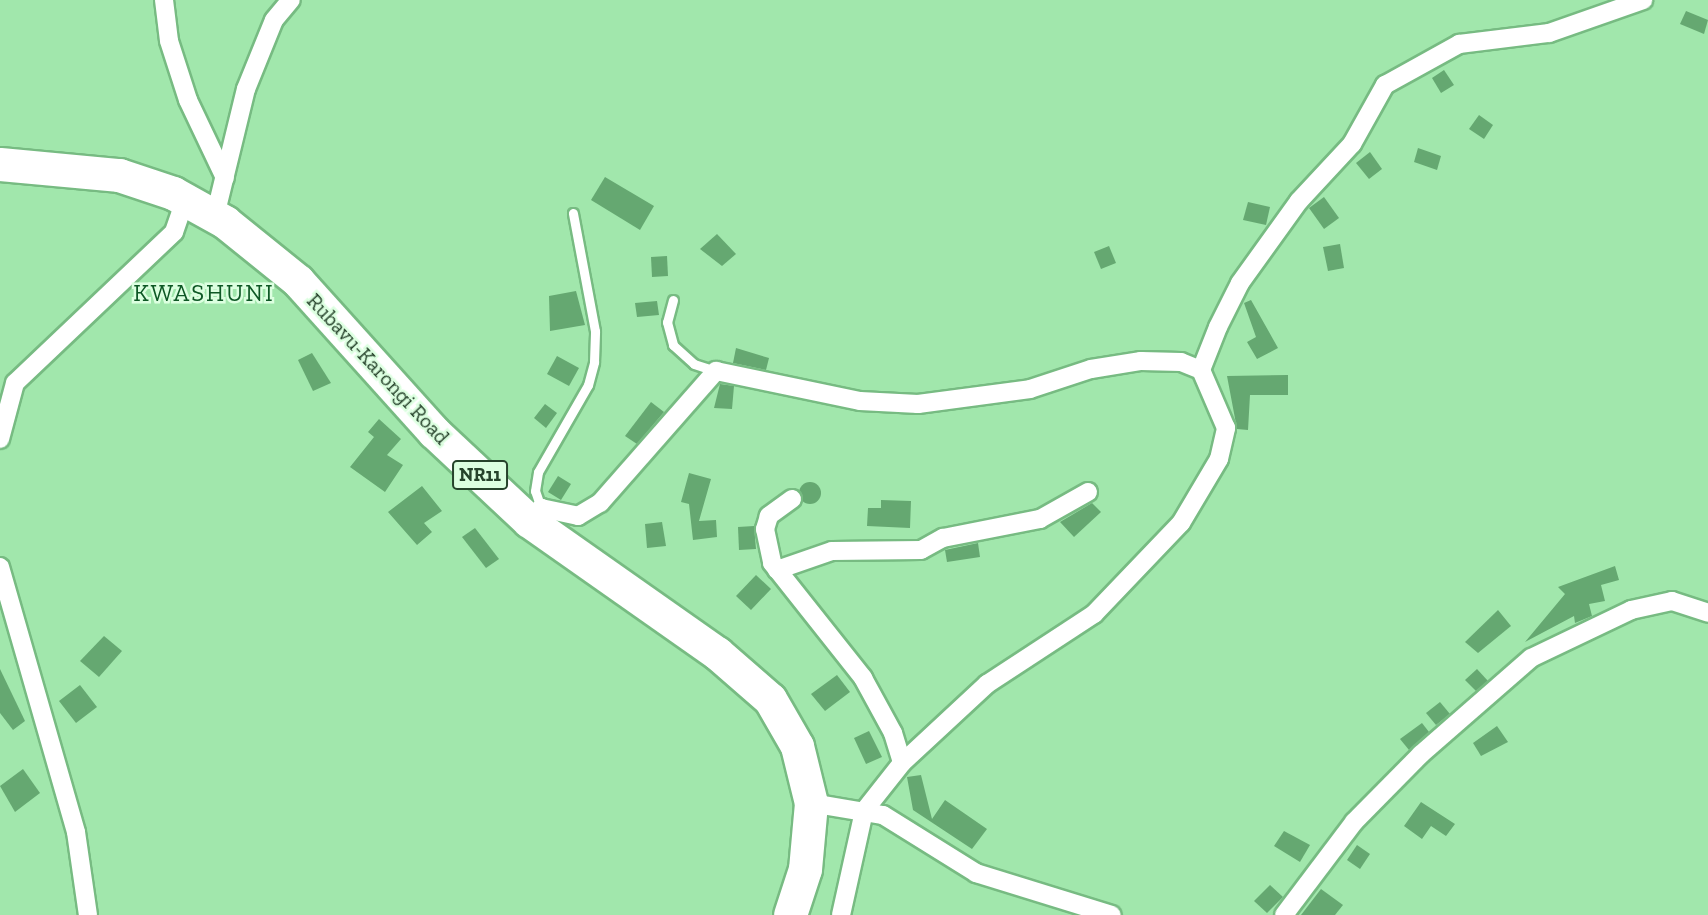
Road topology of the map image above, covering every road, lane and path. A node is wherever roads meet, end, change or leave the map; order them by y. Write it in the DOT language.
graph roads {
  1 [pos="164,0"];
  2 [pos="291,0"];
  3 [pos="1643,0"];
  4 [pos="0,164"];
  5 [pos="225,178"];
  6 [pos="186,198"];
  7 [pos="573,213"];
  8 [pos="215,216"];
  9 [pos="673,300"];
  10 [pos="1200,370"];
  11 [pos="716,371"];
  12 [pos="0,439"];
  13 [pos="1088,492"];
  14 [pos="792,499"];
  15 [pos="535,514"];
  16 [pos="0,568"];
  17 [pos="777,570"];
  18 [pos="1708,613"];
  19 [pos="902,763"];
  20 [pos="811,803"];
  21 [pos="864,811"];
  22 [pos="88,915"];
  23 [pos="790,915"];
  24 [pos="841,915"];
  25 [pos="1112,915"];
  26 [pos="1284,915"];
  1 -- 5 [label="street"];
  2 -- 5 [label="street"];
  3 -- 10 [label="street"];
  4 -- 6 [label="highway, Rubavu-Karongi Road / NR11"];
  5 -- 8 [label="street"];
  6 -- 8 [label="highway, Rubavu-Karongi Road / NR11"];
  6 -- 12 [label="street"];
  7 -- 15 [label="lane"];
  8 -- 15 [label="highway, Rubavu-Karongi Road / NR11"];
  9 -- 11 [label="lane"];
  10 -- 11 [label="street"];
  10 -- 19 [label="street"];
  11 -- 15 [label="street"];
  13 -- 17 [label="street"];
  14 -- 17 [label="street"];
  15 -- 20 [label="highway, Rubavu-Karongi Road / NR11"];
  16 -- 22 [label="street"];
  17 -- 19 [label="street"];
  18 -- 26 [label="street"];
  19 -- 21 [label="street"];
  20 -- 21 [label="street"];
  20 -- 23 [label="highway, Rubavu-Karongi Road / NR11"];
  21 -- 24 [label="street"];
  21 -- 25 [label="street"];
}
